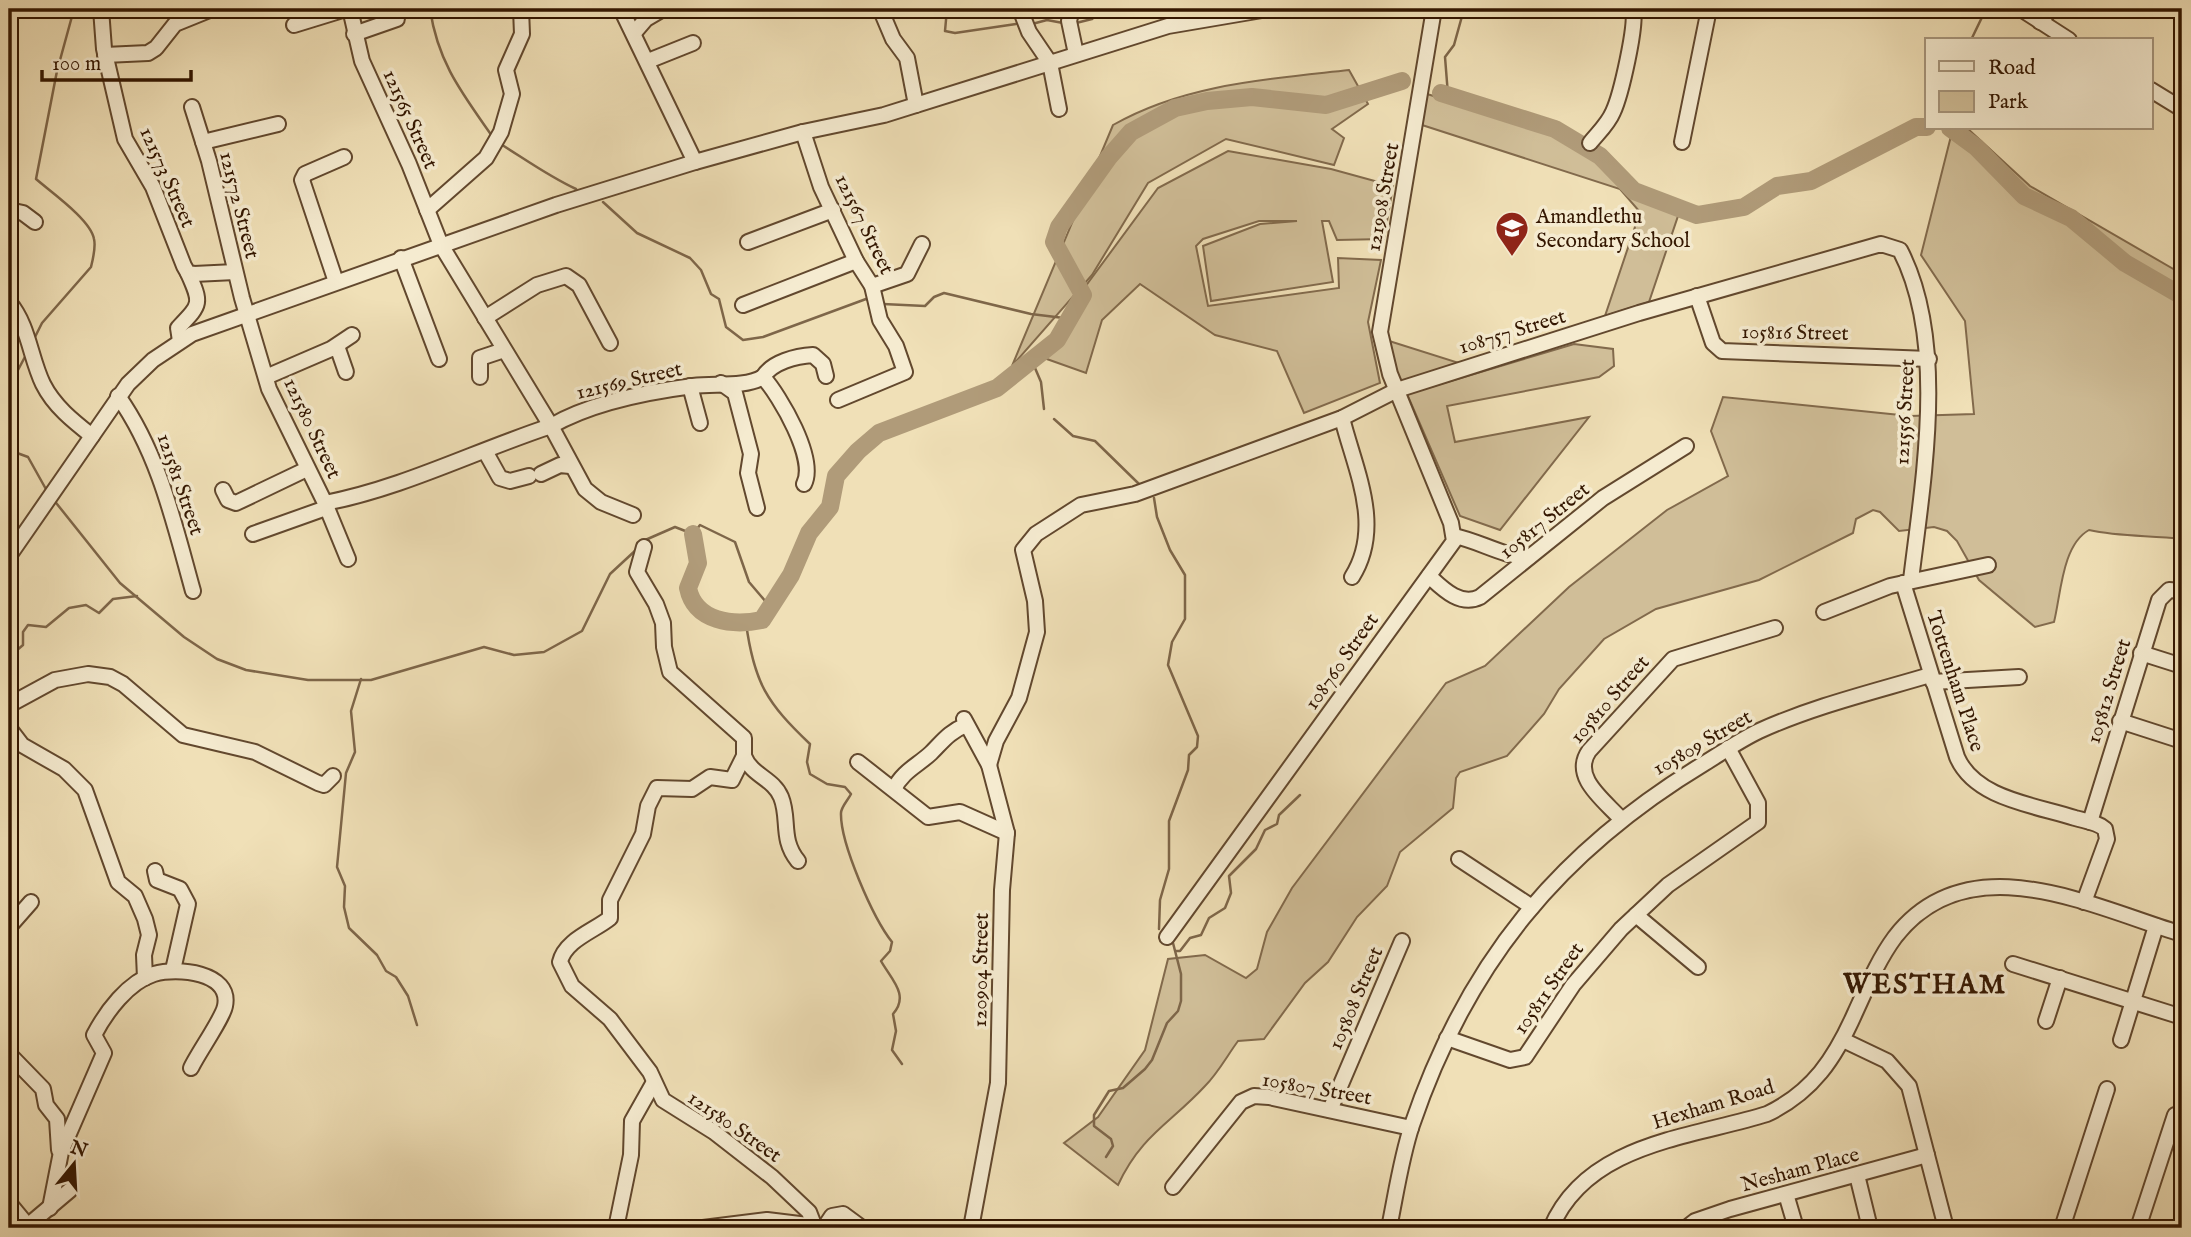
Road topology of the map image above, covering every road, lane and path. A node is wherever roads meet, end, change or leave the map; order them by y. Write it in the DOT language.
graph roads {
  1 [pos="101,9"];
  2 [pos="212,9"];
  3 [pos="348,9"];
  4 [pos="521,9"];
  5 [pos="621,9"];
  6 [pos="663,9"];
  7 [pos="875,9"];
  8 [pos="1020,9"];
  9 [pos="1072,9"];
  10 [pos="1268,9"];
  11 [pos="1434,9"];
  12 [pos="1633,9"];
  13 [pos="1709,9"];
  14 [pos="2021,9"];
  15 [pos="2051,9"];
  16 [pos="397,19"];
  17 [pos="2040,22"];
  18 [pos="294,26"];
  19 [pos="634,33"];
  20 [pos="354,34"];
  21 [pos="2066,38"];
  22 [pos="693,43"];
  23 [pos="1076,54"];
  24 [pos="106,55"];
  25 [pos="648,61"];
  26 [pos="1050,63"];
  27 [pos="2152,91"];
  28 [pos="916,105"];
  29 [pos="192,107"];
  30 [pos="1059,109"];
  31 [pos="2182,109"];
  32 [pos="278,124"];
  33 [pos="803,132"];
  34 [pos="203,142"];
  35 [pos="1682,142"];
  36 [pos="1590,143"];
  37 [pos="344,158"];
  38 [pos="695,162"];
  39 [pos="833,209"];
  40 [pos="9,210"];
  41 [pos="427,210"];
  42 [pos="34,222"];
  43 [pos="748,242"];
  44 [pos="922,244"];
  45 [pos="441,245"];
  46 [pos="1900,250"];
  47 [pos="401,258"];
  48 [pos="856,261"];
  49 [pos="235,272"];
  50 [pos="188,273"];
  51 [pos="336,282"];
  52 [pos="872,286"];
  53 [pos="1697,296"];
  54 [pos="9,302"];
  55 [pos="743,305"];
  56 [pos="246,313"];
  57 [pos="485,318"];
  58 [pos="352,335"];
  59 [pos="180,341"];
  60 [pos="610,343"];
  61 [pos="337,346"];
  62 [pos="504,350"];
  63 [pos="439,359"];
  64 [pos="1928,359"];
  65 [pos="346,372"];
  66 [pos="826,376"];
  67 [pos="266,377"];
  68 [pos="481,377"];
  69 [pos="763,377"];
  70 [pos="721,383"];
  71 [pos="690,386"];
  72 [pos="1397,390"];
  73 [pos="118,396"];
  74 [pos="838,400"];
  75 [pos="1342,418"];
  76 [pos="700,424"];
  77 [pos="551,426"];
  78 [pos="92,436"];
  79 [pos="1686,446"];
  80 [pos="485,451"];
  81 [pos="570,466"];
  82 [pos="307,469"];
  83 [pos="804,484"];
  84 [pos="223,490"];
  85 [pos="326,506"];
  86 [pos="757,508"];
  87 [pos="633,515"];
  88 [pos="253,534"];
  89 [pos="1454,536"];
  90 [pos="644,547"];
  91 [pos="9,555"];
  92 [pos="1529,557"];
  93 [pos="348,559"];
  94 [pos="1988,565"];
  95 [pos="1429,576"];
  96 [pos="1352,577"];
  97 [pos="1907,582"];
  98 [pos="2182,590"];
  99 [pos="193,591"];
  100 [pos="1824,612"];
  101 [pos="1776,628"];
  102 [pos="2141,653"];
  103 [pos="2182,666"];
  104 [pos="2020,677"];
  105 [pos="1932,678"];
  106 [pos="9,705"];
  107 [pos="2120,721"];
  108 [pos="9,728"];
  109 [pos="2182,741"];
  110 [pos="1728,748"];
  111 [pos="744,757"];
  112 [pos="858,762"];
  113 [pos="989,765"];
  114 [pos="333,776"];
  115 [pos="894,789"];
  116 [pos="1621,819"];
  117 [pos="2090,822"];
  118 [pos="1007,833"];
  119 [pos="1459,859"];
  120 [pos="798,861"];
  121 [pos="155,871"];
  122 [pos="31,902"];
  123 [pos="2084,902"];
  124 [pos="1532,907"];
  125 [pos="1636,915"];
  126 [pos="2157,926"];
  127 [pos="9,927"];
  128 [pos="2182,934"];
  129 [pos="1167,937"];
  130 [pos="1402,941"];
  131 [pos="2014,964"];
  132 [pos="1698,967"];
  133 [pos="173,970"];
  134 [pos="145,978"];
  135 [pos="2060,978"];
  136 [pos="2133,1001"];
  137 [pos="2182,1017"];
  138 [pos="2046,1021"];
  139 [pos="1447,1038"];
  140 [pos="1843,1040"];
  141 [pos="2121,1040"];
  142 [pos="9,1054"];
  143 [pos="191,1068"];
  144 [pos="654,1082"];
  145 [pos="2107,1089"];
  146 [pos="1330,1110"];
  147 [pos="2175,1115"];
  148 [pos="1411,1128"];
  149 [pos="1927,1155"];
  150 [pos="59,1161"];
  151 [pos="1857,1175"];
  152 [pos="1173,1187"];
  153 [pos="70,1189"];
  154 [pos="1786,1194"];
  155 [pos="9,1203"];
  156 [pos="50,1208"];
  157 [pos="26,1227"];
  158 [pos="820,1227"];
  159 [pos="858,1227"];
  160 [pos="616,1228"];
  161 [pos="703,1228"];
  162 [pos="971,1228"];
  163 [pos="1390,1228"];
  164 [pos="1551,1228"];
  165 [pos="1686,1228"];
  166 [pos="1796,1228"];
  167 [pos="1870,1228"];
  168 [pos="1946,1228"];
  169 [pos="2062,1228"];
  170 [pos="2138,1228"];
  1 -- 24 [label="street, 121573 Street"];
  2 -- 24 [label="street"];
  3 -- 18 [label="street"];
  3 -- 20 [label="street, 121565 Street"];
  4 -- 41 [label="street"];
  5 -- 19 [label="street"];
  6 -- 19 [label="street"];
  7 -- 28 [label="street"];
  8 -- 26 [label="street"];
  9 -- 23 [label="street"];
  10 -- 23 [label="street"];
  11 -- 72 [label="street, 121908 Street"];
  12 -- 36 [label="street"];
  13 -- 35 [label="street"];
  14 -- 17 [label="street"];
  15 -- 17 [label="street"];
  16 -- 20 [label="street"];
  17 -- 21 [label="street"];
  19 -- 25 [label="street"];
  20 -- 41 [label="street, 121565 Street"];
  22 -- 25 [label="street"];
  23 -- 26 [label="street"];
  24 -- 50 [label="street, 121573 Street"];
  25 -- 38 [label="street"];
  26 -- 28 [label="street"];
  26 -- 30 [label="street"];
  27 -- 31 [label="street"];
  28 -- 33 [label="street"];
  29 -- 34 [label="street, 121572 Street"];
  32 -- 34 [label="street"];
  33 -- 38 [label="street"];
  33 -- 39 [label="street, 121567 Street"];
  34 -- 49 [label="street, 121572 Street"];
  37 -- 51 [label="street"];
  38 -- 45 [label="street"];
  39 -- 43 [label="street"];
  39 -- 48 [label="street, 121567 Street"];
  40 -- 42 [label="street"];
  41 -- 45 [label="street, 121565 Street"];
  44 -- 52 [label="street"];
  45 -- 47 [label="street"];
  45 -- 57 [label="street"];
  46 -- 53 [label="street, 108757 Street"];
  46 -- 64 [label="street, 121556 Street"];
  47 -- 51 [label="street"];
  47 -- 63 [label="street"];
  48 -- 52 [label="street, 121567 Street"];
  48 -- 55 [label="street"];
  49 -- 50 [label="street"];
  49 -- 56 [label="street, 121572 Street"];
  50 -- 59 [label="street, 121573 Street"];
  51 -- 56 [label="street"];
  52 -- 74 [label="street, 121567 Street"];
  53 -- 64 [label="street, 105816 Street"];
  53 -- 72 [label="street, 108757 Street"];
  54 -- 78 [label="street"];
  56 -- 59 [label="street"];
  56 -- 67 [label="street, 121580 Street"];
  57 -- 60 [label="street"];
  57 -- 62 [label="street"];
  58 -- 61 [label="street"];
  59 -- 73 [label="street"];
  61 -- 65 [label="street"];
  61 -- 67 [label="street"];
  62 -- 68 [label="street"];
  62 -- 77 [label="street"];
  64 -- 97 [label="street, 121556 Street"];
  66 -- 69 [label="street"];
  67 -- 82 [label="street, 121580 Street"];
  69 -- 70 [label="street, 121569 Street"];
  69 -- 83 [label="street"];
  70 -- 71 [label="street, 121569 Street"];
  70 -- 86 [label="street"];
  71 -- 76 [label="street"];
  71 -- 77 [label="street, 121569 Street"];
  72 -- 75 [label="street, 108757 Street"];
  72 -- 89 [label="street"];
  73 -- 78 [label="street"];
  73 -- 99 [label="street, 121581 Street"];
  75 -- 96 [label="street"];
  75 -- 113 [label="street, 108757 Street"];
  77 -- 80 [label="street, 121569 Street"];
  77 -- 81 [label="street"];
  78 -- 91 [label="street"];
  79 -- 92 [label="street, 105817 Street"];
  80 -- 81 [label="street"];
  80 -- 85 [label="street, 121569 Street"];
  81 -- 87 [label="street"];
  82 -- 84 [label="street"];
  82 -- 85 [label="street, 121580 Street"];
  85 -- 88 [label="street, 121569 Street"];
  85 -- 93 [label="street, 121580 Street"];
  89 -- 92 [label="street"];
  89 -- 95 [label="street, 108760 Street"];
  90 -- 111 [label="street"];
  92 -- 95 [label="street, 105817 Street"];
  94 -- 97 [label="street"];
  95 -- 129 [label="street, 108760 Street"];
  97 -- 100 [label="street"];
  97 -- 105 [label="street, Tottenham Place"];
  98 -- 102 [label="street, 105812 Street"];
  101 -- 116 [label="street, 105810 Street"];
  102 -- 103 [label="street"];
  102 -- 107 [label="street, 105812 Street"];
  104 -- 105 [label="street, 105809 Street"];
  105 -- 110 [label="street, 105809 Street"];
  105 -- 117 [label="street, Tottenham Place"];
  106 -- 114 [label="street"];
  107 -- 109 [label="street"];
  107 -- 117 [label="street, 105812 Street"];
  108 -- 134 [label="street"];
  110 -- 116 [label="street, 105809 Street"];
  110 -- 125 [label="street, 105811 Street"];
  111 -- 120 [label="street"];
  111 -- 144 [label="street, 121580 Street"];
  112 -- 115 [label="street"];
  113 -- 115 [label="street, 120904 Street"];
  113 -- 118 [label="street, 120904 Street"];
  115 -- 118 [label="street"];
  116 -- 124 [label="street, 105809 Street"];
  117 -- 123 [label="street"];
  118 -- 162 [label="street, 120904 Street"];
  119 -- 124 [label="street"];
  121 -- 133 [label="street"];
  122 -- 127 [label="street"];
  123 -- 126 [label="street, Hexham Road"];
  123 -- 140 [label="street, Hexham Road"];
  124 -- 139 [label="street, 105809 Street"];
  125 -- 132 [label="street"];
  125 -- 139 [label="street, 105811 Street"];
  126 -- 128 [label="street, Hexham Road"];
  126 -- 136 [label="street"];
  130 -- 146 [label="street, 105808 Street"];
  131 -- 135 [label="street"];
  133 -- 134 [label="street"];
  133 -- 143 [label="street"];
  134 -- 150 [label="street"];
  135 -- 136 [label="street"];
  135 -- 138 [label="street"];
  136 -- 137 [label="street"];
  136 -- 141 [label="street"];
  139 -- 148 [label="street, 105809 Street"];
  140 -- 149 [label="street"];
  140 -- 164 [label="street, Hexham Road"];
  142 -- 150 [label="street"];
  144 -- 158 [label="street, 121580 Street"];
  144 -- 160 [label="street"];
  145 -- 169 [label="street"];
  146 -- 148 [label="street, 105807 Street"];
  146 -- 152 [label="street, 105807 Street"];
  147 -- 170 [label="street"];
  148 -- 163 [label="street, 105809 Street"];
  149 -- 151 [label="street, Nesham Place"];
  149 -- 168 [label="street"];
  150 -- 156 [label="street"];
  151 -- 154 [label="street, Nesham Place"];
  151 -- 167 [label="street"];
  153 -- 156 [label="street"];
  154 -- 165 [label="street, Nesham Place"];
  154 -- 166 [label="street"];
  155 -- 157 [label="street"];
  156 -- 157 [label="street"];
  158 -- 159 [label="street"];
  158 -- 161 [label="street"];
}
